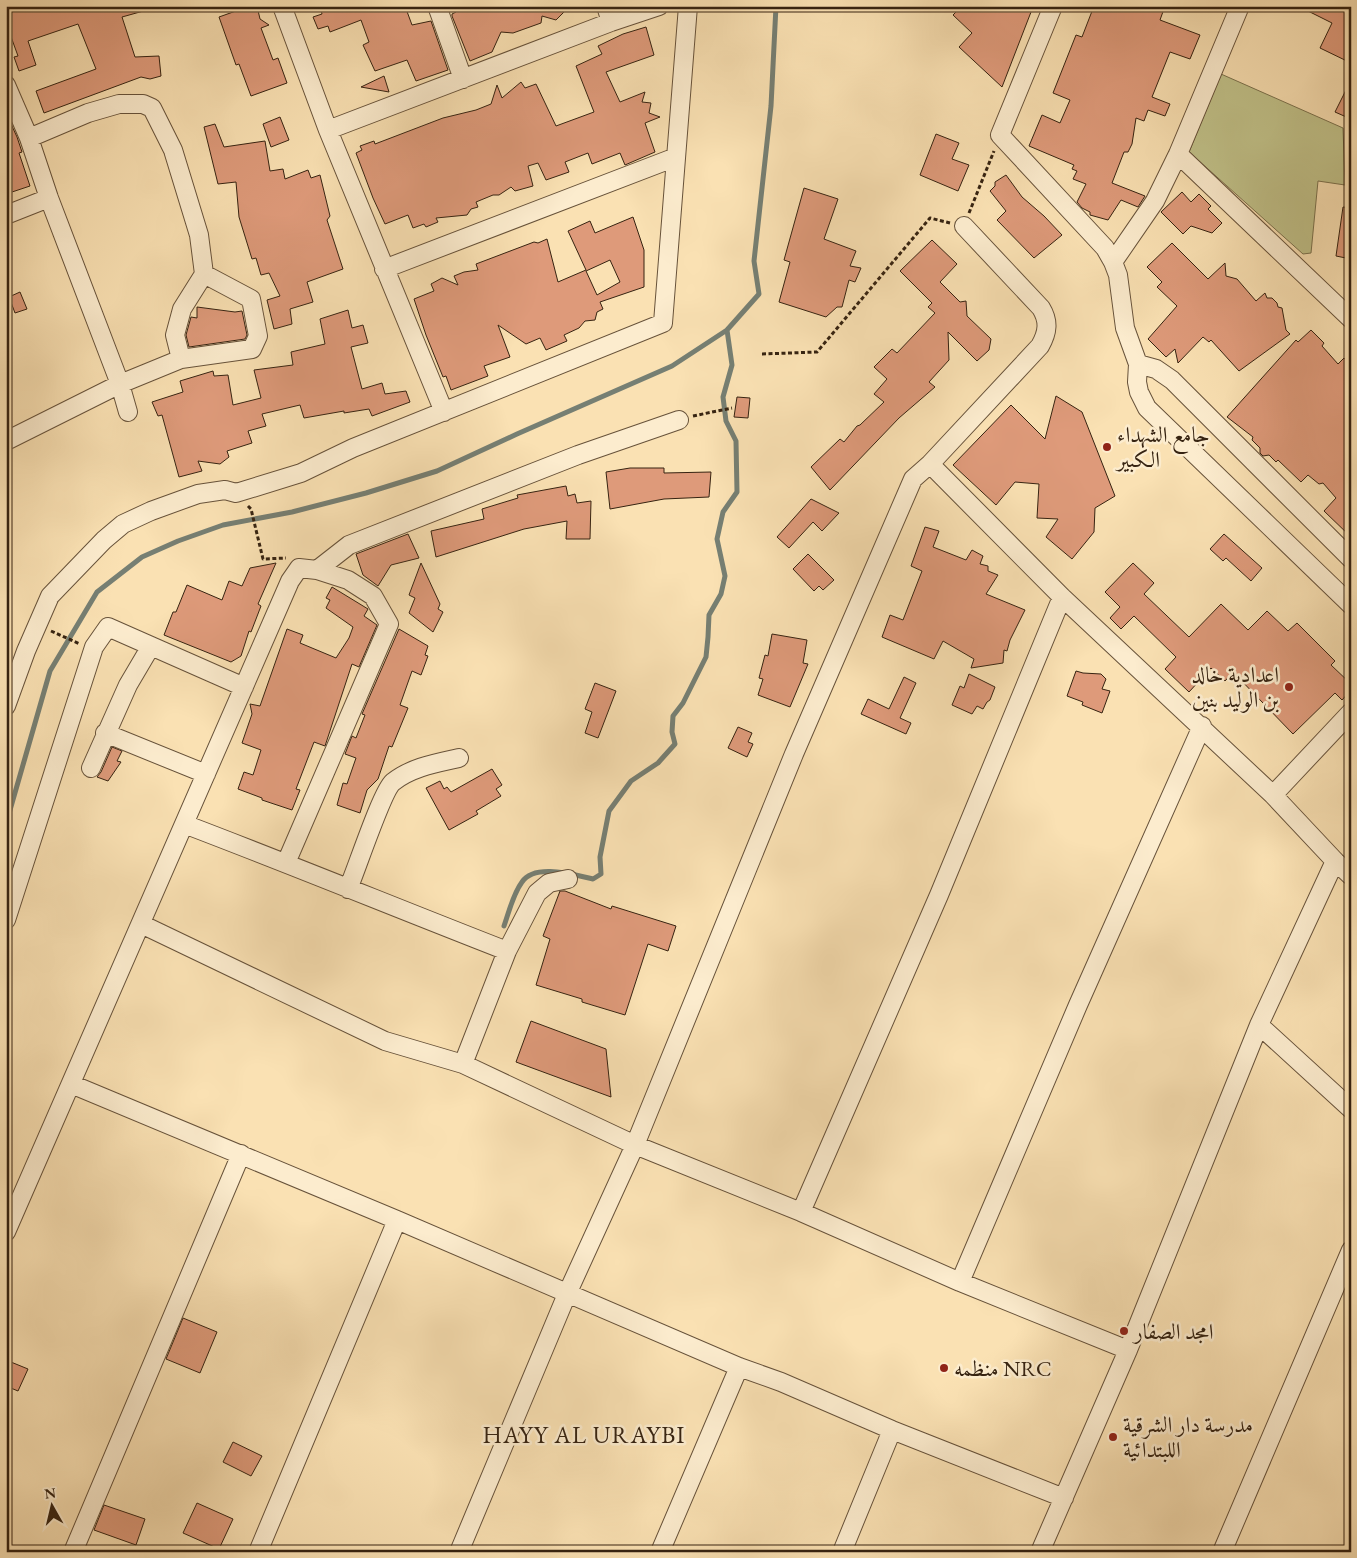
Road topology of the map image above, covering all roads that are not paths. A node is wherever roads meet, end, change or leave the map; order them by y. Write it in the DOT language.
graph roads {
  1 [pos="282,6"];
  2 [pos="437,6"];
  3 [pos="659,6"];
  4 [pos="688,6"];
  5 [pos="1053,6"];
  6 [pos="1240,6"];
  7 [pos="608,14"];
  8 [pos="463,79"];
  9 [pos="7,88"];
  10 [pos="328,130"];
  11 [pos="29,138"];
  12 [pos="1178,154"];
  13 [pos="676,157"];
  14 [pos="49,198"];
  15 [pos="6,215"];
  16 [pos="964,226"];
  17 [pos="1113,262"];
  18 [pos="384,269"];
  19 [pos="204,274"];
  20 [pos="1351,319"];
  21 [pos="181,359"];
  22 [pos="1138,364"];
  23 [pos="120,384"];
  24 [pos="128,412"];
  25 [pos="444,412"];
  26 [pos="679,420"];
  27 [pos="6,441"];
  28 [pos="930,464"];
  29 [pos="1351,559"];
  30 [pos="317,570"];
  31 [pos="1062,597"];
  32 [pos="1351,605"];
  33 [pos="151,646"];
  34 [pos="244,687"];
  35 [pos="6,706"];
  36 [pos="1351,712"];
  37 [pos="1202,726"];
  38 [pos="105,733"];
  39 [pos="459,758"];
  40 [pos="90,768"];
  41 [pos="206,774"];
  42 [pos="1274,795"];
  43 [pos="184,824"];
  44 [pos="1334,861"];
  45 [pos="286,862"];
  46 [pos="1351,876"];
  47 [pos="568,879"];
  48 [pos="348,889"];
  49 [pos="6,920"];
  50 [pos="141,924"];
  51 [pos="507,951"];
  52 [pos="1259,1025"];
  53 [pos="463,1064"];
  54 [pos="71,1084"];
  55 [pos="1351,1109"];
  56 [pos="635,1145"];
  57 [pos="241,1154"];
  58 [pos="801,1212"];
  59 [pos="397,1220"];
  60 [pos="6,1232"];
  61 [pos="1351,1250"];
  62 [pos="960,1282"];
  63 [pos="567,1294"];
  64 [pos="1128,1350"];
  65 [pos="739,1368"];
  66 [pos="892,1430"];
  67 [pos="1064,1498"];
  68 [pos="73,1552"];
  69 [pos="258,1552"];
  70 [pos="459,1552"];
  71 [pos="660,1552"];
  72 [pos="842,1552"];
  73 [pos="1040,1552"];
  74 [pos="1222,1552"];
  1 -- 10 [label="street"];
  2 -- 8 [label="street"];
  3 -- 7 [label="street"];
  4 -- 13 [label="street"];
  5 -- 17 [label="street"];
  6 -- 12 [label="street"];
  7 -- 8 [label="street"];
  8 -- 10 [label="street"];
  9 -- 11 [label="street"];
  10 -- 18 [label="street"];
  11 -- 14 [label="street"];
  11 -- 19 [label="street"];
  12 -- 17 [label="street"];
  12 -- 20 [label="street"];
  13 -- 18 [label="street"];
  13 -- 25 [label="street"];
  14 -- 15 [label="street"];
  14 -- 23 [label="street"];
  16 -- 28 [label="street"];
  17 -- 22 [label="street"];
  18 -- 25 [label="street"];
  19 -- 21 [label="street"];
  19 -- 21 [label="street"];
  21 -- 23 [label="street"];
  22 -- 29 [label="street"];
  22 -- 32 [label="street"];
  23 -- 24 [label="street"];
  23 -- 27 [label="street"];
  25 -- 35 [label="street"];
  26 -- 30 [label="street"];
  28 -- 31 [label="street"];
  28 -- 56 [label="street"];
  30 -- 34 [label="street"];
  30 -- 45 [label="street"];
  31 -- 37 [label="street"];
  31 -- 58 [label="street"];
  33 -- 34 [label="street"];
  33 -- 38 [label="street"];
  33 -- 49 [label="street"];
  34 -- 41 [label="street"];
  36 -- 42 [label="street"];
  37 -- 42 [label="street"];
  37 -- 62 [label="street"];
  38 -- 40 [label="street"];
  38 -- 41 [label="street"];
  39 -- 48 [label="street"];
  41 -- 43 [label="street"];
  42 -- 44 [label="street"];
  43 -- 45 [label="street"];
  43 -- 50 [label="street"];
  44 -- 46 [label="street"];
  44 -- 52 [label="street"];
  45 -- 48 [label="street"];
  47 -- 51 [label="street"];
  48 -- 51 [label="street"];
  50 -- 53 [label="street"];
  50 -- 54 [label="street"];
  51 -- 53 [label="street"];
  52 -- 55 [label="street"];
  52 -- 64 [label="street"];
  53 -- 56 [label="street"];
  54 -- 57 [label="street"];
  54 -- 60 [label="street"];
  56 -- 58 [label="street"];
  56 -- 63 [label="street"];
  57 -- 59 [label="street"];
  57 -- 68 [label="street"];
  58 -- 62 [label="street"];
  59 -- 63 [label="street"];
  59 -- 69 [label="street"];
  61 -- 74 [label="street"];
  62 -- 64 [label="street"];
  63 -- 65 [label="street"];
  63 -- 70 [label="street"];
  64 -- 67 [label="street"];
  65 -- 66 [label="street"];
  65 -- 71 [label="street"];
  66 -- 67 [label="street"];
  66 -- 72 [label="street"];
  67 -- 73 [label="street"];
}
